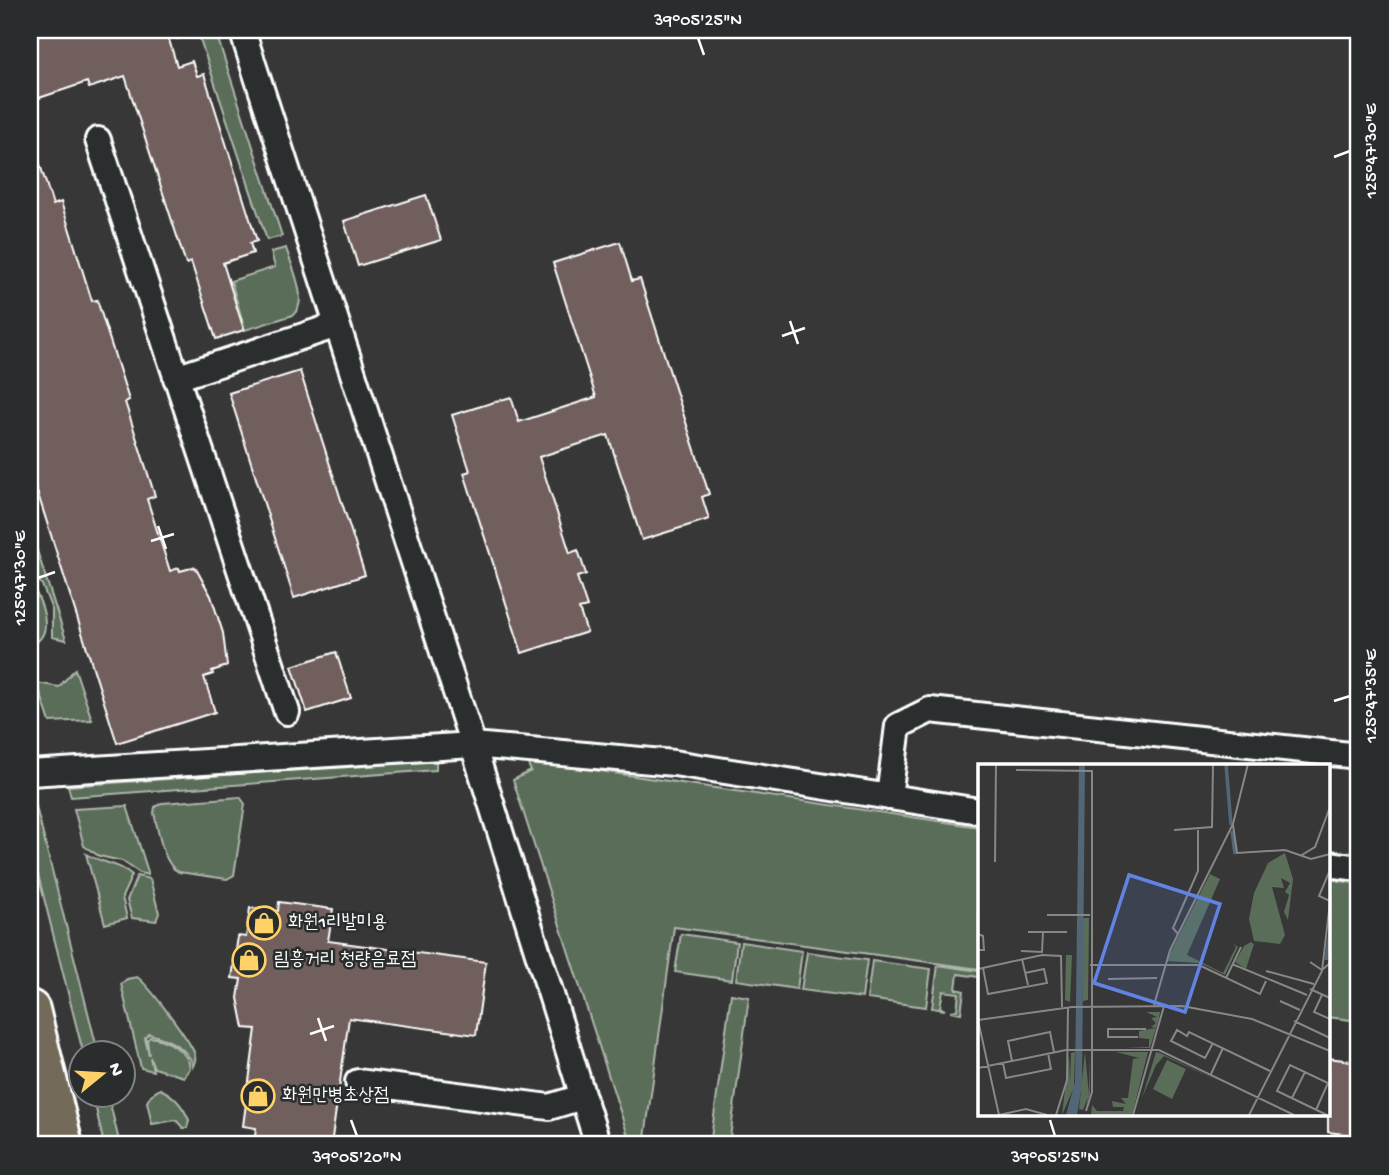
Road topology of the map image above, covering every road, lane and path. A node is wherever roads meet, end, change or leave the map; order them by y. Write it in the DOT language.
graph roads {
  1 [pos="242,30"];
  2 [pos="98,140"];
  3 [pos="337,324"];
  4 [pos="176,378"];
  5 [pos="287,712"];
  6 [pos="472,745"];
  7 [pos="1359,756"];
  8 [pos="30,773"];
  9 [pos="889,797"];
  10 [pos="978,811"];
  11 [pos="1330,864"];
  12 [pos="1359,868"];
  13 [pos="30,1010"];
  14 [pos="358,1082"];
  15 [pos="582,1097"];
  16 [pos="63,1145"];
  17 [pos="598,1145"];
  1 -- 3 [label="street"];
  2 -- 4 [label="street"];
  3 -- 4 [label="street"];
  3 -- 6 [label="street"];
  4 -- 5 [label="street"];
  6 -- 8 [label="street"];
  6 -- 9 [label="street"];
  6 -- 15 [label="street"];
  7 -- 9 [label="street"];
  9 -- 10 [label="street"];
  11 -- 12 [label="street"];
  13 -- 16 [label="main road"];
  14 -- 15 [label="street"];
  15 -- 17 [label="street"];
}
